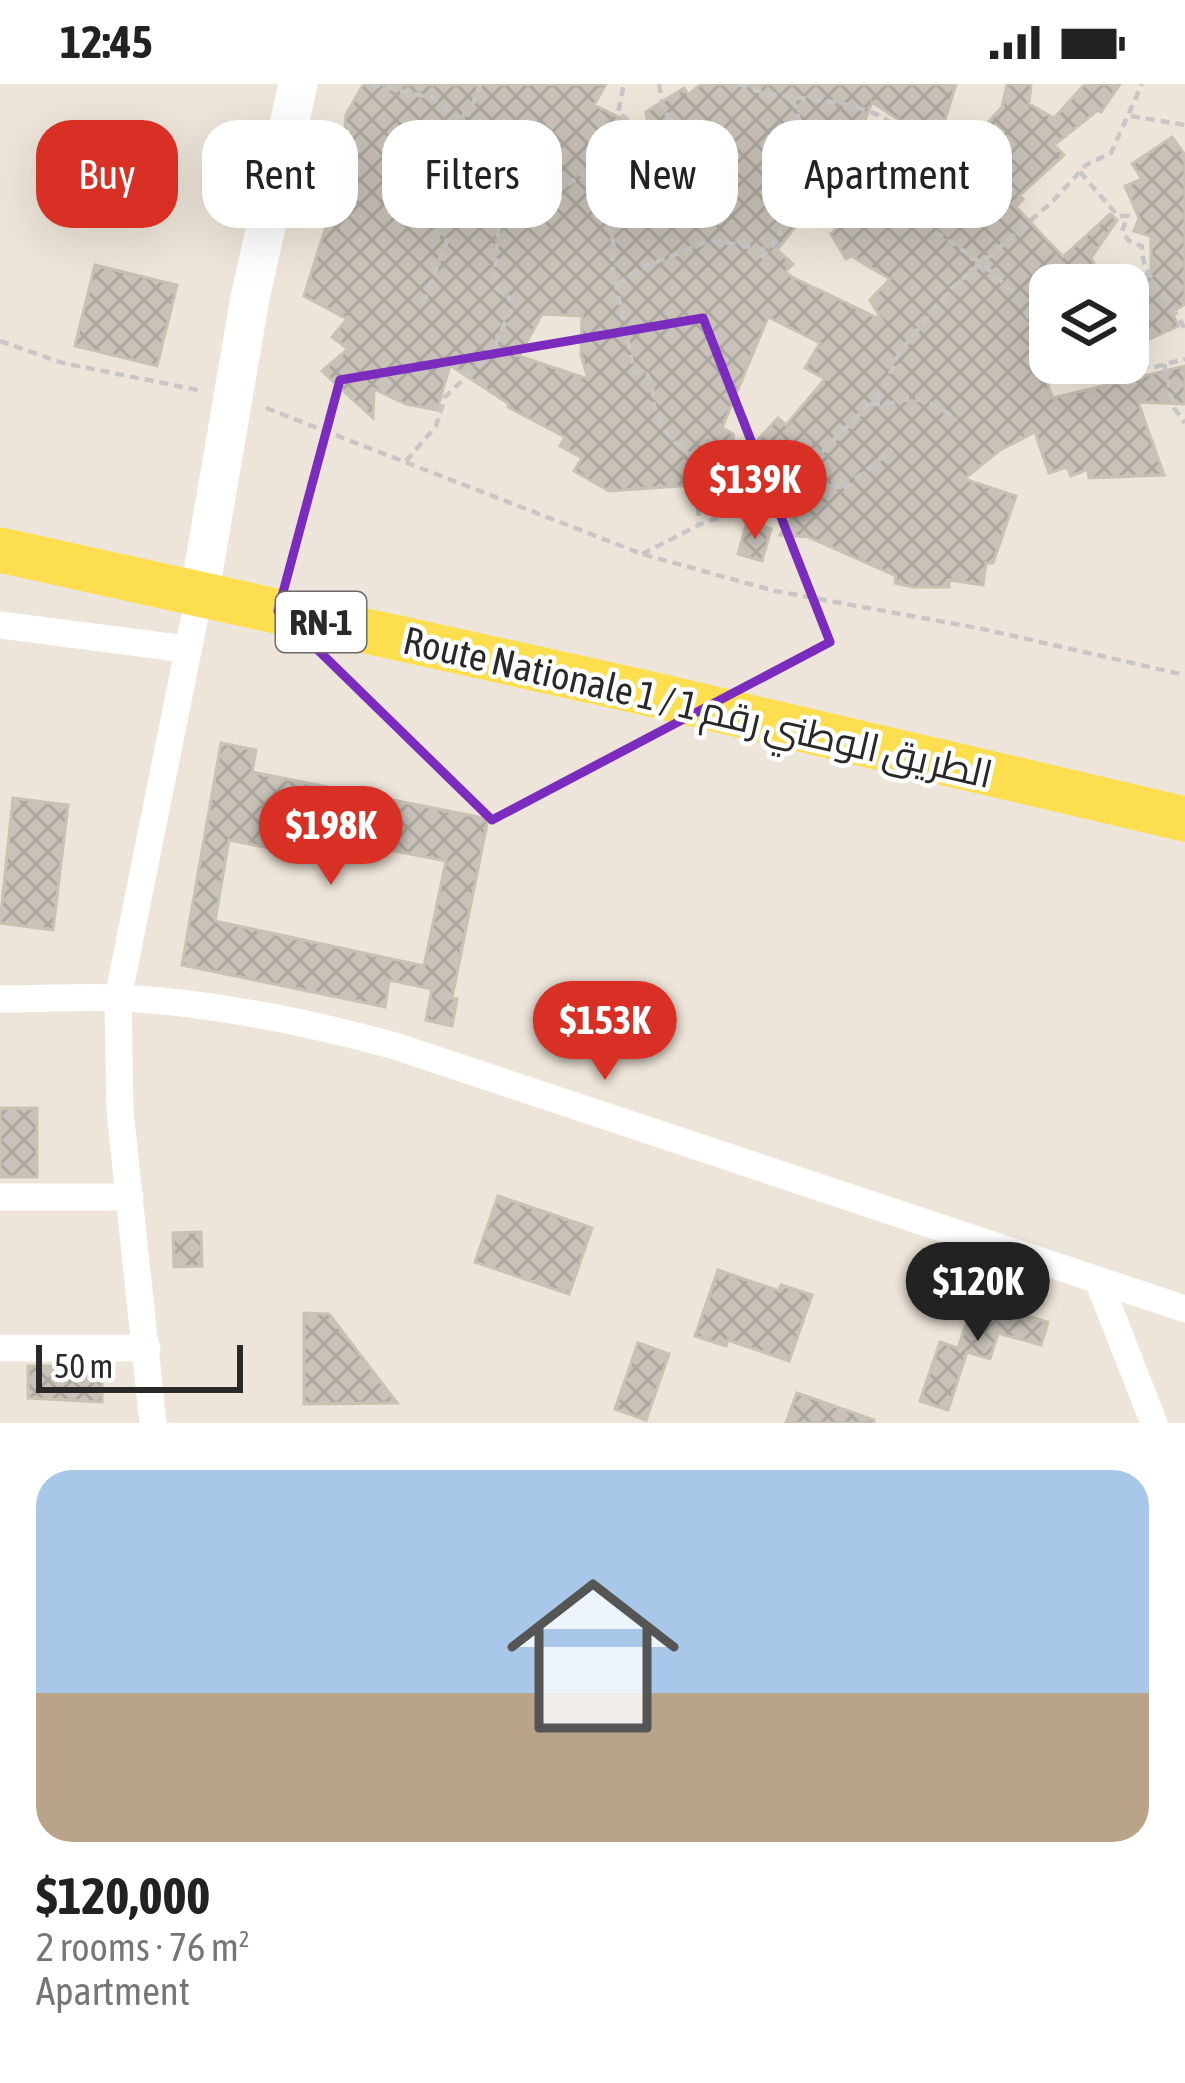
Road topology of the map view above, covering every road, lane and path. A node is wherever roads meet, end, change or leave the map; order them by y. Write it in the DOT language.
graph roads {
  1 [pos="298,84"];
  2 [pos="371,84"];
  3 [pos="480,84"];
  4 [pos="624,84"];
  5 [pos="658,84"];
  6 [pos="739,84"];
  7 [pos="1142,84"];
  8 [pos="792,98"];
  9 [pos="1130,116"];
  10 [pos="460,120"];
  11 [pos="628,120"];
  12 [pos="670,120"];
  13 [pos="1185,124"];
  14 [pos="586,171"];
  15 [pos="1080,172"];
  16 [pos="428,228"];
  17 [pos="608,228"];
  18 [pos="768,250"];
  19 [pos="761,258"];
  20 [pos="980,264"];
  21 [pos="616,284"];
  22 [pos="423,302"];
  23 [pos="1029,314"];
  24 [pos="1185,330"];
  25 [pos="0,341"];
  26 [pos="1185,359"];
  27 [pos="1164,364"];
  28 [pos="1149,366"];
  29 [pos="235,398"];
  30 [pos="871,404"];
  31 [pos="957,418"];
  32 [pos="1185,423"];
  33 [pos="892,449"];
  34 [pos="406,461"];
  35 [pos="804,470"];
  36 [pos="698,525"];
  37 [pos="0,550"];
  38 [pos="641,554"];
  39 [pos="200,596"];
  40 [pos="0,625"];
  41 [pos="186,649"];
  42 [pos="1185,675"];
  43 [pos="1185,819"];
  44 [pos="118,998"];
  45 [pos="0,999"];
  46 [pos="0,1197"];
  47 [pos="130,1197"];
  48 [pos="1099,1283"];
  49 [pos="1185,1309"];
  50 [pos="0,1348"];
  51 [pos="147,1348"];
  52 [pos="153,1423"];
  53 [pos="1154,1423"];
  1 -- 29 [label="main road"];
  2 -- 10 [label="path"];
  3 -- 10 [label="path"];
  4 -- 11 [label="path"];
  5 -- 12 [label="path"];
  6 -- 8 [label="path"];
  7 -- 9 [label="path"];
  8 -- 18 [label="path"];
  8 -- 20 [label="path"];
  9 -- 13 [label="path"];
  9 -- 15 [label="path"];
  14 -- 34 [label="path"];
  15 -- 20 [label="path"];
  15 -- 24 [label="path"];
  16 -- 22 [label="path"];
  17 -- 21 [label="path"];
  18 -- 19 [label="path"];
  18 -- 21 [label="path"];
  20 -- 23 [label="path"];
  20 -- 30 [label="path"];
  21 -- 36 [label="path"];
  25 -- 29 [label="path"];
  26 -- 27 [label="path"];
  27 -- 28 [label="path"];
  27 -- 32 [label="path"];
  29 -- 34 [label="path"];
  29 -- 39 [label="main road"];
  30 -- 31 [label="path"];
  30 -- 35 [label="path"];
  33 -- 35 [label="path"];
  34 -- 38 [label="path"];
  35 -- 36 [label="path"];
  36 -- 38 [label="path"];
  37 -- 39 [label="main road, Route Nationale 1 / الطريق الوطني رقم 1 / RN-1"];
  38 -- 42 [label="path"];
  39 -- 41 [label="street"];
  39 -- 43 [label="main road, Route Nationale 1 / الطريق الوطني رقم 1 / RN-1"];
  40 -- 41 [label="street"];
  41 -- 44 [label="street"];
  44 -- 45 [label="street"];
  44 -- 47 [label="street"];
  44 -- 48 [label="street"];
  46 -- 47 [label="street"];
  47 -- 51 [label="street"];
  48 -- 49 [label="street"];
  48 -- 53 [label="street"];
  50 -- 51 [label="street"];
  51 -- 52 [label="street"];
}
